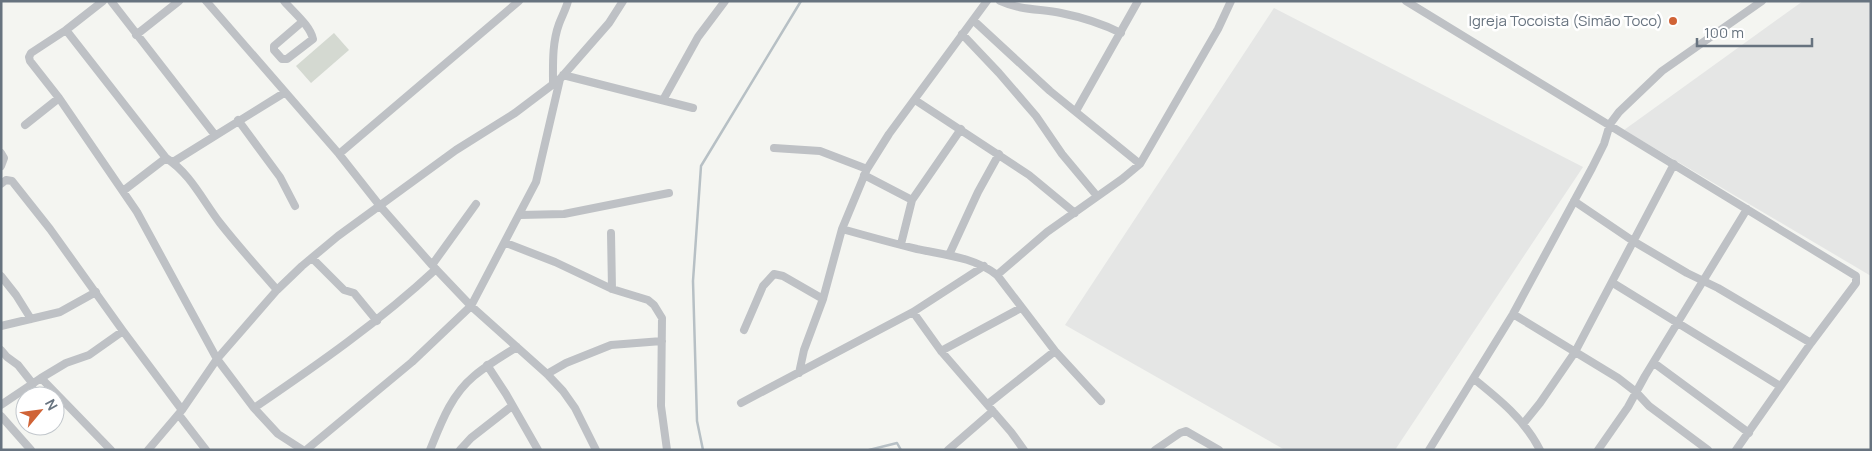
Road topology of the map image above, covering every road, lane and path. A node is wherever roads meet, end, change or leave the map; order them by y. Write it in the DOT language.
graph roads {
  1 [pos="103,1"];
  2 [pos="111,1"];
  3 [pos="179,1"];
  4 [pos="206,1"];
  5 [pos="284,1"];
  6 [pos="519,1"];
  7 [pos="568,1"];
  8 [pos="623,1"];
  9 [pos="725,1"];
  10 [pos="987,1"];
  11 [pos="1000,1"];
  12 [pos="1138,1"];
  13 [pos="1231,1"];
  14 [pos="1406,1"];
  15 [pos="1762,1"];
  16 [pos="973,20"];
  17 [pos="302,22"];
  18 [pos="66,30"];
  19 [pos="1121,33"];
  20 [pos="962,34"];
  21 [pos="136,35"];
  22 [pos="558,79"];
  23 [pos="284,93"];
  24 [pos="59,98"];
  25 [pos="663,100"];
  26 [pos="915,100"];
  27 [pos="693,108"];
  28 [pos="1076,111"];
  29 [pos="238,120"];
  30 [pos="1610,124"];
  31 [pos="25,125"];
  32 [pos="961,129"];
  33 [pos="214,135"];
  34 [pos="774,148"];
  35 [pos="1,153"];
  36 [pos="339,154"];
  37 [pos="999,154"];
  38 [pos="170,160"];
  39 [pos="1140,164"];
  40 [pos="1674,164"];
  41 [pos="1,166"];
  42 [pos="866,172"];
  43 [pos="1,184"];
  44 [pos="123,191"];
  45 [pos="669,192"];
  46 [pos="1097,196"];
  47 [pos="912,200"];
  48 [pos="1574,201"];
  49 [pos="476,204"];
  50 [pos="295,206"];
  51 [pos="380,206"];
  52 [pos="1747,209"];
  53 [pos="1075,213"];
  54 [pos="520,215"];
  55 [pos="842,229"];
  56 [pos="611,233"];
  57 [pos="1633,241"];
  58 [pos="506,243"];
  59 [pos="901,244"];
  60 [pos="950,254"];
  61 [pos="312,258"];
  62 [pos="984,266"];
  63 [pos="434,267"];
  64 [pos="997,275"];
  65 [pos="1,276"];
  66 [pos="1703,280"];
  67 [pos="1612,283"];
  68 [pos="612,289"];
  69 [pos="278,290"];
  70 [pos="96,292"];
  71 [pos="823,299"];
  72 [pos="471,306"];
  73 [pos="1021,308"];
  74 [pos="913,312"];
  75 [pos="1513,314"];
  76 [pos="31,319"];
  77 [pos="377,321"];
  78 [pos="1678,324"];
  79 [pos="1,326"];
  80 [pos="744,330"];
  81 [pos="123,331"];
  82 [pos="662,341"];
  83 [pos="1811,343"];
  84 [pos="517,347"];
  85 [pos="1,350"];
  86 [pos="1054,351"];
  87 [pos="941,352"];
  88 [pos="1575,352"];
  89 [pos="218,360"];
  90 [pos="1654,362"];
  91 [pos="487,365"];
  92 [pos="799,373"];
  93 [pos="547,374"];
  94 [pos="41,378"];
  95 [pos="1474,379"];
  96 [pos="33,384"];
  97 [pos="1780,386"];
  98 [pos="1636,392"];
  99 [pos="1101,401"];
  100 [pos="741,402"];
  101 [pos="988,404"];
  102 [pos="1,405"];
  103 [pos="512,406"];
  104 [pos="254,408"];
  105 [pos="993,411"];
  106 [pos="181,412"];
  107 [pos="1,416"];
  108 [pos="1523,424"];
  109 [pos="1749,433"];
  110 [pos="306,449"];
  111 [pos="30,450"];
  112 [pos="110,450"];
  113 [pos="148,450"];
  114 [pos="206,450"];
  115 [pos="319,450"];
  116 [pos="430,450"];
  117 [pos="460,450"];
  118 [pos="538,450"];
  119 [pos="596,450"];
  120 [pos="667,450"];
  121 [pos="948,450"];
  122 [pos="1024,450"];
  123 [pos="1155,450"];
  124 [pos="1219,450"];
  125 [pos="1429,450"];
  126 [pos="1540,450"];
  127 [pos="1598,450"];
  128 [pos="1708,450"];
  129 [pos="1736,450"];
  1 -- 18 [label="street"];
  2 -- 21 [label="street"];
  3 -- 21 [label="street"];
  4 -- 23 [label="street"];
  5 -- 17 [label="street"];
  6 -- 36 [label="street"];
  7 -- 22 [label="street"];
  8 -- 22 [label="street"];
  9 -- 25 [label="street"];
  10 -- 16 [label="street"];
  11 -- 19 [label="street"];
  12 -- 19 [label="street"];
  13 -- 39 [label="street"];
  14 -- 30 [label="street"];
  15 -- 30 [label="street"];
  16 -- 20 [label="street"];
  16 -- 28 [label="street"];
  17 -- 17 [label="street"];
  18 -- 24 [label="street"];
  18 -- 38 [label="street"];
  19 -- 28 [label="street"];
  20 -- 26 [label="street"];
  20 -- 46 [label="street"];
  21 -- 33 [label="street"];
  22 -- 25 [label="street"];
  22 -- 51 [label="street"];
  22 -- 54 [label="street"];
  23 -- 29 [label="street"];
  23 -- 36 [label="street"];
  24 -- 31 [label="street"];
  24 -- 44 [label="street"];
  25 -- 27 [label="street"];
  26 -- 32 [label="street"];
  26 -- 42 [label="street"];
  28 -- 39 [label="street"];
  29 -- 33 [label="street"];
  29 -- 50 [label="street"];
  30 -- 40 [label="street"];
  30 -- 48 [label="street"];
  32 -- 37 [label="street"];
  32 -- 47 [label="street"];
  33 -- 38 [label="street"];
  34 -- 42 [label="street"];
  35 -- 41 [label="street"];
  36 -- 51 [label="street"];
  37 -- 53 [label="street"];
  37 -- 60 [label="street"];
  38 -- 44 [label="street"];
  38 -- 69 [label="street"];
  39 -- 46 [label="street"];
  40 -- 52 [label="street"];
  40 -- 57 [label="street"];
  42 -- 47 [label="street"];
  42 -- 55 [label="street"];
  43 -- 70 [label="street"];
  44 -- 89 [label="street"];
  45 -- 54 [label="street"];
  46 -- 53 [label="street"];
  47 -- 59 [label="street"];
  48 -- 57 [label="street"];
  48 -- 75 [label="street"];
  49 -- 63 [label="street"];
  51 -- 61 [label="street"];
  51 -- 63 [label="street"];
  52 -- 66 [label="street"];
  52 -- 83 [label="street"];
  53 -- 64 [label="street"];
  54 -- 58 [label="street"];
  55 -- 59 [label="street"];
  55 -- 71 [label="street"];
  56 -- 68 [label="street"];
  57 -- 66 [label="street"];
  57 -- 67 [label="street"];
  58 -- 68 [label="street"];
  58 -- 72 [label="street"];
  59 -- 60 [label="street"];
  60 -- 62 [label="street"];
  61 -- 69 [label="street"];
  61 -- 77 [label="street"];
  62 -- 64 [label="street"];
  62 -- 74 [label="street"];
  63 -- 72 [label="street"];
  63 -- 77 [label="street"];
  64 -- 73 [label="street"];
  65 -- 76 [label="street"];
  66 -- 78 [label="street"];
  66 -- 83 [label="street"];
  67 -- 78 [label="street"];
  67 -- 88 [label="street"];
  68 -- 82 [label="street"];
  69 -- 89 [label="street"];
  70 -- 76 [label="street"];
  70 -- 81 [label="street"];
  71 -- 80 [label="street"];
  71 -- 92 [label="street"];
  72 -- 84 [label="street"];
  72 -- 110 [label="street"];
  73 -- 86 [label="street"];
  73 -- 87 [label="street"];
  74 -- 87 [label="street"];
  74 -- 92 [label="street"];
  75 -- 88 [label="street"];
  75 -- 95 [label="street"];
  76 -- 79 [label="street"];
  77 -- 104 [label="street"];
  78 -- 90 [label="street"];
  78 -- 97 [label="street"];
  81 -- 94 [label="street"];
  81 -- 106 [label="street"];
  82 -- 93 [label="street"];
  82 -- 120 [label="street"];
  83 -- 97 [label="street"];
  84 -- 91 [label="street"];
  84 -- 93 [label="street"];
  85 -- 96 [label="street"];
  86 -- 99 [label="street"];
  86 -- 101 [label="street"];
  87 -- 101 [label="street"];
  88 -- 98 [label="street"];
  88 -- 108 [label="street"];
  89 -- 104 [label="street"];
  89 -- 106 [label="street"];
  90 -- 98 [label="street"];
  90 -- 109 [label="street"];
  91 -- 103 [label="street"];
  91 -- 116 [label="street"];
  92 -- 100 [label="street"];
  93 -- 119 [label="street"];
  94 -- 96 [label="street"];
  94 -- 112 [label="street"];
  95 -- 108 [label="street"];
  95 -- 125 [label="street"];
  96 -- 102 [label="street"];
  97 -- 109 [label="street"];
  98 -- 127 [label="street"];
  98 -- 128 [label="street"];
  101 -- 105 [label="street"];
  103 -- 117 [label="street"];
  103 -- 118 [label="street"];
  104 -- 110 [label="street"];
  105 -- 121 [label="street"];
  105 -- 122 [label="street"];
  106 -- 113 [label="street"];
  106 -- 114 [label="street"];
  107 -- 111 [label="street"];
  108 -- 126 [label="street"];
  109 -- 129 [label="street"];
  110 -- 115 [label="street"];
  123 -- 124 [label="street"];
}
